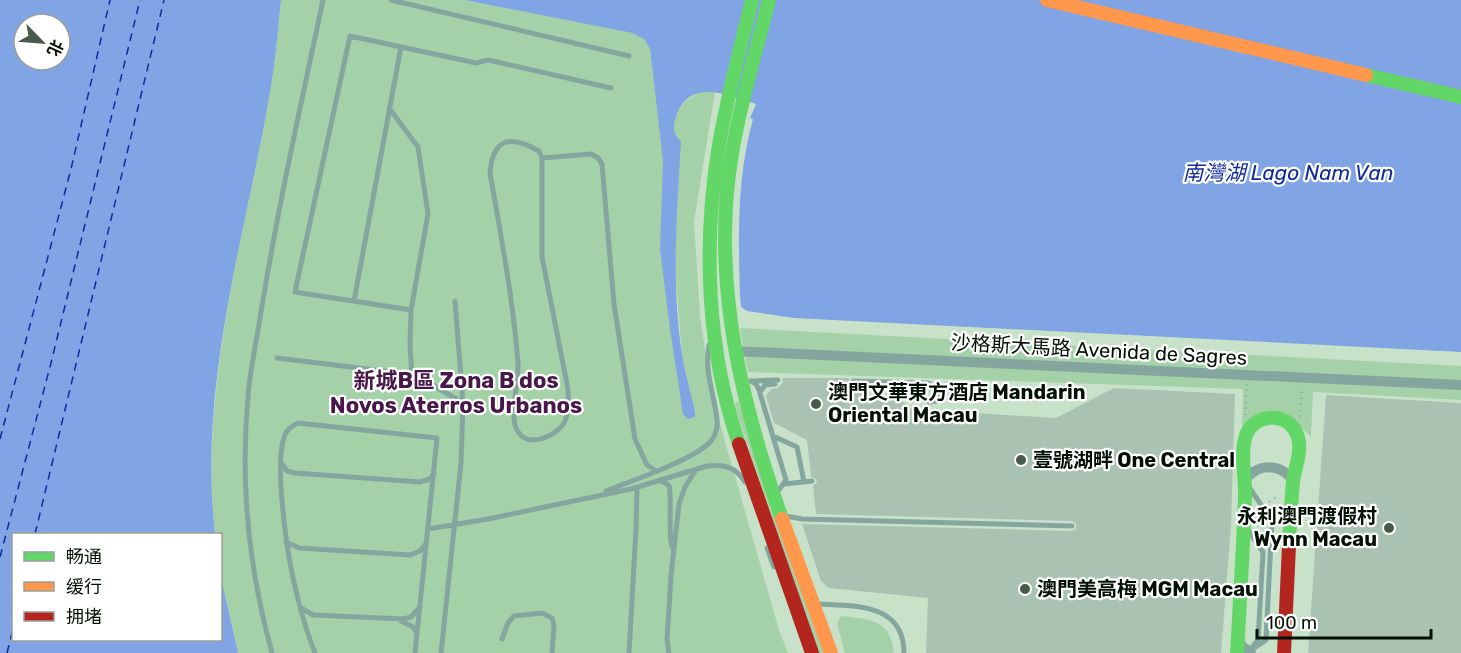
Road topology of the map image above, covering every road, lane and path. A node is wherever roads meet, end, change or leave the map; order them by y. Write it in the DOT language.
graph roads {
  1 [pos="323,0"];
  2 [pos="392,0"];
  3 [pos="752,0"];
  4 [pos="768,0"];
  5 [pos="1047,0"];
  6 [pos="400,47"];
  7 [pos="629,56"];
  8 [pos="611,88"];
  9 [pos="1461,98"];
  10 [pos="389,108"];
  11 [pos="542,158"];
  12 [pos="354,301"];
  13 [pos="455,301"];
  14 [pos="411,310"];
  15 [pos="712,333"];
  16 [pos="734,351"];
  17 [pos="277,358"];
  18 [pos="1247,375"];
  19 [pos="412,376"];
  20 [pos="1302,378"];
  21 [pos="746,382"];
  22 [pos="854,383"];
  23 [pos="1461,385"];
  24 [pos="760,393"];
  25 [pos="464,403"];
  26 [pos="1245,420"];
  27 [pos="1300,422"];
  28 [pos="733,427"];
  29 [pos="772,436"];
  30 [pos="281,463"];
  31 [pos="672,464"];
  32 [pos="697,469"];
  33 [pos="656,471"];
  34 [pos="295,472"];
  35 [pos="434,473"];
  36 [pos="668,478"];
  37 [pos="659,481"];
  38 [pos="812,481"];
  39 [pos="1245,481"];
  40 [pos="1293,481"];
  41 [pos="420,482"];
  42 [pos="804,482"];
  43 [pos="785,484"];
  44 [pos="637,488"];
  45 [pos="670,489"];
  46 [pos="282,490"];
  47 [pos="432,494"];
  48 [pos="593,496"];
  49 [pos="775,498"];
  50 [pos="1292,499"];
  51 [pos="753,506"];
  52 [pos="1263,507"];
  53 [pos="780,513"];
  54 [pos="802,519"];
  55 [pos="454,524"];
  56 [pos="1243,524"];
  57 [pos="1072,526"];
  58 [pos="428,529"];
  59 [pos="789,538"];
  60 [pos="764,539"];
  61 [pos="286,542"];
  62 [pos="427,542"];
  63 [pos="299,548"];
  64 [pos="673,552"];
  65 [pos="410,555"];
  66 [pos="290,561"];
  67 [pos="424,568"];
  68 [pos="786,579"];
  69 [pos="813,604"];
  70 [pos="420,606"];
  71 [pos="300,607"];
  72 [pos="317,615"];
  73 [pos="397,620"];
  74 [pos="306,631"];
  75 [pos="417,634"];
  76 [pos="502,639"];
  77 [pos="1281,650"];
  78 [pos="272,653"];
  79 [pos="315,653"];
  80 [pos="415,653"];
  81 [pos="441,653"];
  82 [pos="552,653"];
  83 [pos="629,653"];
  84 [pos="669,653"];
  85 [pos="812,653"];
  86 [pos="831,653"];
  87 [pos="904,653"];
  88 [pos="1245,653"];
  1 -- 78 [label="lane"];
  2 -- 7 [label="lane"];
  3 -- 15 [label="main road"];
  4 -- 16 [label="main road"];
  5 -- 9 [label="main road"];
  6 -- 8 [label="lane"];
  6 -- 10 [label="lane"];
  6 -- 12 [label="lane"];
  10 -- 12 [label="lane"];
  10 -- 14 [label="lane"];
  11 -- 11 [label="lane"];
  11 -- 33 [label="lane"];
  12 -- 14 [label="lane"];
  13 -- 25 [label="lane"];
  14 -- 19 [label="lane"];
  15 -- 28 [label="main road"];
  15 -- 31 [label="lane"];
  16 -- 18 [label="street, 沙格斯大馬路 Avenida de Sagres"];
  16 -- 21 [label="main road"];
  17 -- 19 [label="lane"];
  18 -- 20 [label="street, 沙格斯大馬路 Avenida de Sagres"];
  18 -- 26 [label="path"];
  19 -- 25 [label="lane"];
  20 -- 23 [label="street, 沙格斯大馬路 Avenida de Sagres"];
  20 -- 27 [label="path"];
  21 -- 24 [label="lane"];
  21 -- 24 [label="lane"];
  21 -- 28 [label="main road"];
  21 -- 49 [label="main road"];
  22 -- 22 [label="lane"];
  24 -- 29 [label="lane"];
  25 -- 55 [label="lane"];
  28 -- 68 [label="main road"];
  29 -- 42 [label="lane"];
  29 -- 43 [label="lane"];
  30 -- 34 [label="lane"];
  30 -- 35 [label="lane"];
  30 -- 46 [label="lane"];
  31 -- 33 [label="lane"];
  31 -- 36 [label="lane"];
  32 -- 36 [label="lane"];
  32 -- 51 [label="lane"];
  32 -- 64 [label="lane"];
  33 -- 48 [label="lane"];
  34 -- 41 [label="lane"];
  34 -- 46 [label="lane"];
  35 -- 41 [label="lane"];
  35 -- 47 [label="lane"];
  36 -- 37 [label="lane"];
  36 -- 45 [label="lane"];
  37 -- 44 [label="lane"];
  37 -- 45 [label="lane"];
  38 -- 42 [label="lane"];
  39 -- 40 [label="street"];
  39 -- 40 [label="main road"];
  39 -- 52 [label="lane"];
  39 -- 56 [label="main road"];
  40 -- 50 [label="main road"];
  41 -- 47 [label="lane"];
  42 -- 43 [label="lane"];
  43 -- 49 [label="lane"];
  44 -- 48 [label="lane"];
  44 -- 83 [label="lane"];
  45 -- 64 [label="lane"];
  46 -- 61 [label="lane"];
  47 -- 58 [label="lane"];
  48 -- 55 [label="lane"];
  49 -- 53 [label="main road"];
  50 -- 52 [label="path"];
  50 -- 77 [label="main road"];
  52 -- 88 [label="lane"];
  53 -- 54 [label="lane"];
  53 -- 59 [label="main road"];
  54 -- 57 [label="lane"];
  54 -- 59 [label="lane"];
  55 -- 58 [label="lane"];
  55 -- 81 [label="lane"];
  56 -- 88 [label="main road"];
  56 -- 88 [label="lane"];
  58 -- 62 [label="lane"];
  59 -- 69 [label="main road"];
  60 -- 68 [label="lane"];
  61 -- 63 [label="lane"];
  61 -- 66 [label="lane"];
  62 -- 65 [label="lane"];
  62 -- 67 [label="lane"];
  63 -- 65 [label="lane"];
  63 -- 66 [label="lane"];
  64 -- 84 [label="lane"];
  65 -- 67 [label="lane"];
  66 -- 71 [label="lane"];
  67 -- 70 [label="lane"];
  68 -- 85 [label="main road"];
  69 -- 86 [label="main road"];
  69 -- 87 [label="lane"];
  70 -- 73 [label="lane"];
  70 -- 75 [label="lane"];
  71 -- 72 [label="lane"];
  71 -- 74 [label="lane"];
  72 -- 73 [label="lane"];
  72 -- 74 [label="lane"];
  73 -- 75 [label="lane"];
  74 -- 79 [label="lane"];
  75 -- 80 [label="lane"];
  76 -- 82 [label="lane"];
}
